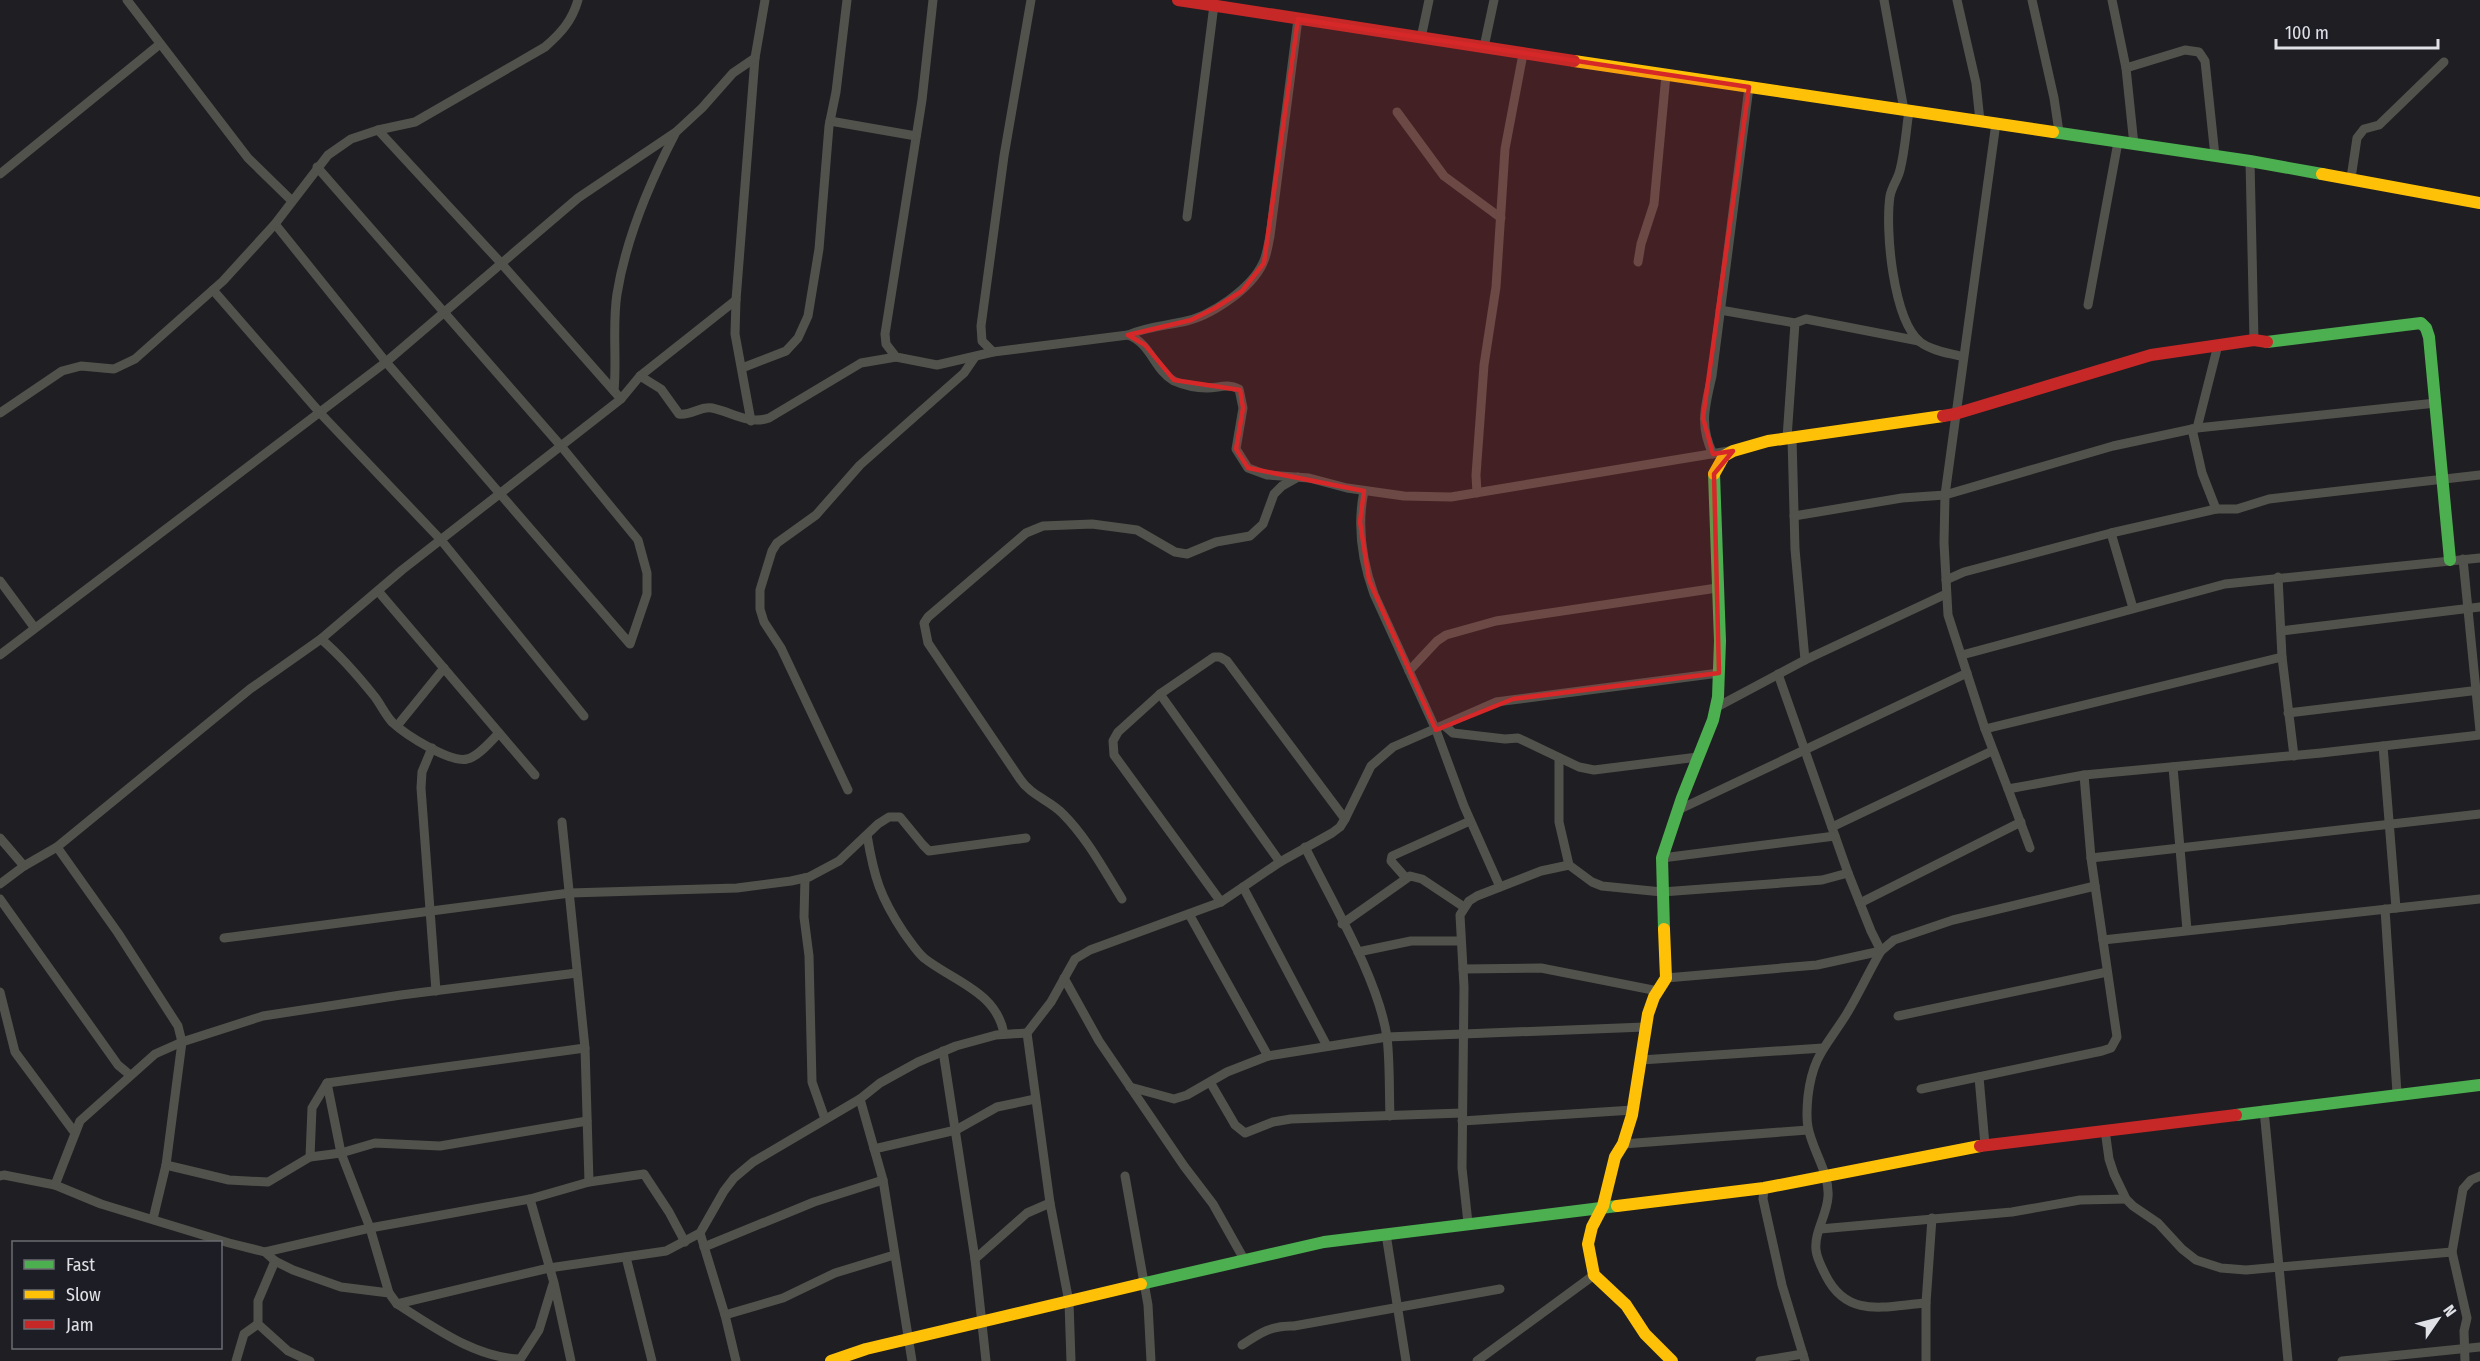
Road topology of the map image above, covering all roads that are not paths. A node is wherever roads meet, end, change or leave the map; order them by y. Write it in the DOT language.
graph roads {
  1 [pos="127,0"];
  2 [pos="578,0"];
  3 [pos="765,0"];
  4 [pos="847,0"];
  5 [pos="933,0"];
  6 [pos="1031,0"];
  7 [pos="1178,0"];
  8 [pos="1428,0"];
  9 [pos="1494,0"];
  10 [pos="1884,0"];
  11 [pos="1957,0"];
  12 [pos="2032,0"];
  13 [pos="2112,0"];
  14 [pos="1214,5"];
  15 [pos="1298,19"];
  16 [pos="1421,38"];
  17 [pos="160,44"];
  18 [pos="1484,47"];
  19 [pos="1523,54"];
  20 [pos="755,58"];
  21 [pos="2444,62"];
  22 [pos="2126,68"];
  23 [pos="1666,75"];
  24 [pos="1749,87"];
  25 [pos="1906,111"];
  26 [pos="1396,112"];
  27 [pos="830,121"];
  28 [pos="1980,121"];
  29 [pos="1996,123"];
  30 [pos="378,130"];
  31 [pos="676,132"];
  32 [pos="2059,132"];
  33 [pos="916,136"];
  34 [pos="2118,142"];
  35 [pos="2134,145"];
  36 [pos="2215,156"];
  37 [pos="2250,161"];
  38 [pos="317,167"];
  39 [pos="0,174"];
  40 [pos="2351,178"];
  41 [pos="292,201"];
  42 [pos="2480,203"];
  43 [pos="1187,217"];
  44 [pos="1501,218"];
  45 [pos="275,224"];
  46 [pos="1638,262"];
  47 [pos="501,263"];
  48 [pos="213,290"];
  49 [pos="736,300"];
  50 [pos="2088,305"];
  51 [pos="1720,310"];
  52 [pos="443,314"];
  53 [pos="1795,323"];
  54 [pos="1128,335"];
  55 [pos="2254,340"];
  56 [pos="1919,341"];
  57 [pos="2218,345"];
  58 [pos="993,352"];
  59 [pos="896,357"];
  60 [pos="975,357"];
  61 [pos="1963,357"];
  62 [pos="386,362"];
  63 [pos="742,368"];
  64 [pos="640,376"];
  65 [pos="614,390"];
  66 [pos="621,399"];
  67 [pos="2436,403"];
  68 [pos="0,413"];
  69 [pos="321,414"];
  70 [pos="1955,414"];
  71 [pos="750,421"];
  72 [pos="2195,428"];
  73 [pos="1789,438"];
  74 [pos="561,446"];
  75 [pos="1733,451"];
  76 [pos="1713,454"];
  77 [pos="2480,474"];
  78 [pos="1298,477"];
  79 [pos="2442,478"];
  80 [pos="1364,491"];
  81 [pos="1477,493"];
  82 [pos="501,495"];
  83 [pos="1945,495"];
  84 [pos="2216,509"];
  85 [pos="1794,516"];
  86 [pos="2111,533"];
  87 [pos="441,540"];
  88 [pos="2480,558"];
  89 [pos="2463,559"];
  90 [pos="2450,560"];
  91 [pos="2278,577"];
  92 [pos="1946,580"];
  93 [pos="0,581"];
  94 [pos="1717,588"];
  95 [pos="378,591"];
  96 [pos="1946,594"];
  97 [pos="2480,607"];
  98 [pos="2133,608"];
  99 [pos="2469,608"];
  100 [pos="34,627"];
  101 [pos="2281,631"];
  102 [pos="321,639"];
  103 [pos="1962,655"];
  104 [pos="0,656"];
  105 [pos="2282,657"];
  106 [pos="1805,660"];
  107 [pos="444,668"];
  108 [pos="1409,671"];
  109 [pos="1967,673"];
  110 [pos="1719,674"];
  111 [pos="1778,674"];
  112 [pos="2478,690"];
  113 [pos="1160,694"];
  114 [pos="1715,708"];
  115 [pos="2288,713"];
  116 [pos="584,716"];
  117 [pos="397,726"];
  118 [pos="1440,728"];
  119 [pos="1985,729"];
  120 [pos="2480,733"];
  121 [pos="499,734"];
  122 [pos="2383,746"];
  123 [pos="432,748"];
  124 [pos="1804,751"];
  125 [pos="1992,751"];
  126 [pos="2294,756"];
  127 [pos="1698,757"];
  128 [pos="1559,758"];
  129 [pos="2173,767"];
  130 [pos="535,775"];
  131 [pos="2084,775"];
  132 [pos="2008,789"];
  133 [pos="848,790"];
  134 [pos="1678,810"];
  135 [pos="2480,814"];
  136 [pos="1345,819"];
  137 [pos="1470,821"];
  138 [pos="562,822"];
  139 [pos="2021,822"];
  140 [pos="2390,824"];
  141 [pos="1833,832"];
  142 [pos="867,835"];
  143 [pos="0,838"];
  144 [pos="1026,838"];
  145 [pos="57,847"];
  146 [pos="1305,848"];
  147 [pos="2180,848"];
  148 [pos="2030,849"];
  149 [pos="1662,858"];
  150 [pos="2091,858"];
  151 [pos="1280,862"];
  152 [pos="1569,865"];
  153 [pos="24,866"];
  154 [pos="1848,873"];
  155 [pos="805,878"];
  156 [pos="1406,878"];
  157 [pos="0,884"];
  158 [pos="2095,886"];
  159 [pos="1243,887"];
  160 [pos="1500,887"];
  161 [pos="1662,892"];
  162 [pos="570,893"];
  163 [pos="0,899"];
  164 [pos="1122,899"];
  165 [pos="2480,899"];
  166 [pos="1221,902"];
  167 [pos="1860,903"];
  168 [pos="1464,907"];
  169 [pos="2396,908"];
  170 [pos="2385,909"];
  171 [pos="430,910"];
  172 [pos="1189,914"];
  173 [pos="1342,924"];
  174 [pos="2187,930"];
  175 [pos="225,938"];
  176 [pos="2103,940"];
  177 [pos="1460,941"];
  178 [pos="1881,951"];
  179 [pos="1358,952"];
  180 [pos="1463,969"];
  181 [pos="2107,972"];
  182 [pos="577,973"];
  183 [pos="1064,978"];
  184 [pos="1666,978"];
  185 [pos="436,991"];
  186 [pos="1658,991"];
  187 [pos="0,992"];
  188 [pos="1898,1016"];
  189 [pos="1645,1027"];
  190 [pos="1027,1033"];
  191 [pos="1004,1034"];
  192 [pos="1463,1034"];
  193 [pos="1387,1037"];
  194 [pos="182,1042"];
  195 [pos="1327,1046"];
  196 [pos="585,1048"];
  197 [pos="1823,1048"];
  198 [pos="943,1052"];
  199 [pos="1268,1056"];
  200 [pos="1641,1060"];
  201 [pos="130,1075"];
  202 [pos="1979,1077"];
  203 [pos="1210,1082"];
  204 [pos="327,1083"];
  205 [pos="2480,1084"];
  206 [pos="1130,1087"];
  207 [pos="1921,1089"];
  208 [pos="2397,1093"];
  209 [pos="860,1099"];
  210 [pos="1035,1099"];
  211 [pos="1633,1110"];
  212 [pos="2264,1110"];
  213 [pos="1390,1116"];
  214 [pos="1462,1117"];
  215 [pos="825,1119"];
  216 [pos="587,1121"];
  217 [pos="956,1130"];
  218 [pos="1808,1130"];
  219 [pos="2105,1130"];
  220 [pos="75,1133"];
  221 [pos="1623,1144"];
  222 [pos="1985,1145"];
  223 [pos="874,1149"];
  224 [pos="342,1154"];
  225 [pos="310,1157"];
  226 [pos="166,1165"];
  227 [pos="0,1176"];
  228 [pos="1125,1176"];
  229 [pos="2480,1176"];
  230 [pos="1824,1177"];
  231 [pos="883,1180"];
  232 [pos="589,1182"];
  233 [pos="55,1185"];
  234 [pos="1764,1188"];
  235 [pos="530,1199"];
  236 [pos="2126,1199"];
  237 [pos="1050,1203"];
  238 [pos="1603,1206"];
  239 [pos="1932,1218"];
  240 [pos="153,1219"];
  241 [pos="1468,1223"];
  242 [pos="370,1228"];
  243 [pos="1820,1229"];
  244 [pos="700,1233"];
  245 [pos="1386,1234"];
  246 [pos="685,1242"];
  247 [pos="704,1247"];
  248 [pos="265,1252"];
  249 [pos="2452,1252"];
  250 [pos="894,1255"];
  251 [pos="626,1257"];
  252 [pos="975,1259"];
  253 [pos="1245,1261"];
  254 [pos="275,1262"];
  255 [pos="549,1268"];
  256 [pos="2279,1268"];
  257 [pos="1594,1275"];
  258 [pos="554,1283"];
  259 [pos="1144,1285"];
  260 [pos="1500,1289"];
  261 [pos="389,1293"];
  262 [pos="1069,1302"];
  263 [pos="1926,1303"];
  264 [pos="397,1304"];
  265 [pos="1396,1308"];
  266 [pos="725,1315"];
  267 [pos="983,1320"];
  268 [pos="258,1324"];
  269 [pos="910,1339"];
  270 [pos="1242,1345"];
  271 [pos="2480,1347"];
  272 [pos="2464,1348"];
  273 [pos="1804,1357"];
  274 [pos="520,1360"];
  275 [pos="236,1361"];
  276 [pos="310,1361"];
  277 [pos="571,1361"];
  278 [pos="652,1361"];
  279 [pos="736,1361"];
  280 [pos="831,1361"];
  281 [pos="912,1361"];
  282 [pos="986,1361"];
  283 [pos="1071,1361"];
  284 [pos="1151,1361"];
  285 [pos="1406,1361"];
  286 [pos="1477,1361"];
  287 [pos="1672,1361"];
  288 [pos="1760,1361"];
  289 [pos="1926,1361"];
  290 [pos="2288,1361"];
  291 [pos="2342,1361"];
  292 [pos="2465,1361"];
  1 -- 17 [label="street"];
  2 -- 30 [label="street"];
  3 -- 20 [label="street"];
  4 -- 27 [label="street"];
  5 -- 33 [label="street"];
  6 -- 58 [label="street"];
  7 -- 14 [label="street"];
  8 -- 16 [label="street"];
  9 -- 18 [label="street"];
  10 -- 25 [label="street"];
  11 -- 28 [label="street"];
  12 -- 32 [label="street"];
  13 -- 22 [label="street"];
  14 -- 15 [label="street"];
  14 -- 43 [label="street"];
  15 -- 16 [label="street"];
  15 -- 54 [label="street"];
  16 -- 18 [label="street"];
  17 -- 39 [label="street"];
  17 -- 41 [label="street"];
  18 -- 19 [label="street"];
  19 -- 23 [label="street"];
  19 -- 44 [label="street"];
  20 -- 31 [label="street"];
  20 -- 49 [label="street"];
  21 -- 40 [label="street"];
  22 -- 35 [label="street"];
  22 -- 36 [label="street"];
  23 -- 24 [label="street"];
  23 -- 46 [label="street"];
  24 -- 25 [label="street"];
  24 -- 51 [label="street"];
  25 -- 28 [label="street"];
  25 -- 56 [label="street"];
  26 -- 44 [label="street"];
  27 -- 33 [label="street"];
  27 -- 63 [label="street"];
  28 -- 29 [label="street"];
  29 -- 32 [label="street"];
  29 -- 61 [label="street"];
  30 -- 38 [label="street"];
  30 -- 47 [label="street"];
  31 -- 47 [label="street"];
  31 -- 65 [label="street"];
  32 -- 34 [label="street"];
  33 -- 59 [label="street"];
  34 -- 35 [label="street"];
  34 -- 50 [label="street"];
  35 -- 36 [label="street"];
  36 -- 37 [label="street"];
  37 -- 40 [label="street"];
  37 -- 55 [label="street"];
  38 -- 41 [label="street"];
  38 -- 52 [label="street"];
  40 -- 42 [label="street"];
  41 -- 45 [label="street"];
  44 -- 81 [label="street"];
  45 -- 48 [label="street"];
  45 -- 62 [label="street"];
  47 -- 52 [label="street"];
  47 -- 65 [label="street"];
  48 -- 68 [label="street"];
  48 -- 69 [label="street"];
  49 -- 63 [label="street"];
  49 -- 64 [label="street"];
  51 -- 53 [label="street"];
  51 -- 76 [label="street"];
  52 -- 62 [label="street"];
  52 -- 74 [label="street"];
  53 -- 56 [label="street"];
  53 -- 73 [label="street"];
  54 -- 58 [label="street"];
  54 -- 78 [label="street"];
  55 -- 57 [label="street"];
  55 -- 67 [label="street"];
  56 -- 61 [label="street"];
  57 -- 70 [label="street"];
  57 -- 72 [label="street"];
  58 -- 60 [label="street"];
  59 -- 60 [label="street"];
  59 -- 71 [label="street"];
  60 -- 133 [label="street"];
  61 -- 70 [label="street"];
  62 -- 69 [label="street"];
  62 -- 82 [label="street"];
  63 -- 71 [label="street"];
  64 -- 66 [label="street"];
  64 -- 71 [label="street"];
  65 -- 66 [label="street"];
  66 -- 74 [label="street"];
  67 -- 72 [label="street"];
  67 -- 79 [label="street"];
  69 -- 87 [label="street"];
  69 -- 100 [label="street"];
  70 -- 73 [label="street"];
  70 -- 83 [label="street"];
  72 -- 83 [label="street"];
  72 -- 84 [label="street"];
  73 -- 75 [label="street"];
  73 -- 85 [label="street"];
  74 -- 82 [label="street"];
  74 -- 82 [label="street"];
  75 -- 76 [label="street"];
  75 -- 94 [label="street"];
  76 -- 81 [label="street"];
  77 -- 79 [label="street"];
  78 -- 80 [label="street"];
  78 -- 164 [label="street"];
  79 -- 84 [label="street"];
  79 -- 90 [label="street"];
  80 -- 81 [label="street"];
  80 -- 108 [label="street"];
  82 -- 87 [label="street"];
  83 -- 85 [label="street"];
  83 -- 92 [label="street"];
  84 -- 86 [label="street"];
  85 -- 106 [label="street"];
  86 -- 92 [label="street"];
  86 -- 98 [label="street"];
  87 -- 95 [label="street"];
  87 -- 116 [label="street"];
  88 -- 89 [label="street"];
  89 -- 90 [label="street"];
  89 -- 99 [label="street"];
  90 -- 91 [label="street"];
  91 -- 98 [label="street"];
  91 -- 101 [label="street"];
  92 -- 96 [label="street"];
  93 -- 100 [label="street"];
  94 -- 108 [label="street"];
  94 -- 110 [label="street"];
  95 -- 102 [label="street"];
  95 -- 107 [label="street"];
  96 -- 103 [label="street"];
  96 -- 106 [label="street"];
  97 -- 99 [label="street"];
  98 -- 103 [label="street"];
  99 -- 101 [label="street"];
  99 -- 112 [label="street"];
  100 -- 104 [label="street"];
  101 -- 105 [label="street"];
  102 -- 117 [label="street"];
  102 -- 145 [label="street"];
  103 -- 109 [label="street"];
  105 -- 115 [label="street"];
  105 -- 119 [label="street"];
  106 -- 111 [label="street"];
  107 -- 117 [label="street"];
  107 -- 121 [label="street"];
  108 -- 118 [label="street"];
  109 -- 119 [label="street"];
  109 -- 124 [label="street"];
  110 -- 114 [label="street"];
  110 -- 118 [label="street"];
  111 -- 114 [label="street"];
  111 -- 124 [label="street"];
  112 -- 115 [label="street"];
  112 -- 120 [label="street"];
  113 -- 136 [label="street"];
  113 -- 151 [label="street"];
  113 -- 166 [label="street"];
  114 -- 127 [label="street"];
  115 -- 126 [label="street"];
  117 -- 123 [label="street"];
  118 -- 128 [label="street"];
  118 -- 136 [label="street"];
  118 -- 137 [label="street"];
  119 -- 125 [label="street"];
  120 -- 122 [label="street"];
  121 -- 123 [label="street"];
  121 -- 130 [label="street"];
  122 -- 126 [label="street"];
  122 -- 140 [label="street"];
  123 -- 171 [label="street"];
  124 -- 134 [label="street"];
  124 -- 141 [label="street"];
  125 -- 132 [label="street"];
  125 -- 141 [label="street"];
  126 -- 129 [label="street"];
  127 -- 128 [label="street"];
  127 -- 134 [label="street"];
  128 -- 152 [label="street"];
  129 -- 131 [label="street"];
  129 -- 147 [label="street"];
  131 -- 132 [label="street"];
  131 -- 150 [label="street"];
  132 -- 139 [label="street"];
  134 -- 149 [label="street"];
  135 -- 140 [label="street"];
  136 -- 146 [label="street"];
  137 -- 156 [label="street"];
  137 -- 160 [label="street"];
  138 -- 162 [label="street"];
  139 -- 148 [label="street"];
  139 -- 167 [label="street"];
  140 -- 147 [label="street"];
  140 -- 169 [label="street"];
  141 -- 149 [label="street"];
  141 -- 154 [label="street"];
  142 -- 144 [label="street"];
  142 -- 155 [label="street"];
  142 -- 191 [label="street"];
  143 -- 153 [label="street"];
  145 -- 153 [label="street"];
  145 -- 194 [label="street"];
  146 -- 151 [label="street"];
  146 -- 173 [label="street"];
  147 -- 150 [label="street"];
  147 -- 174 [label="street"];
  149 -- 161 [label="street"];
  150 -- 158 [label="street"];
  151 -- 159 [label="street"];
  152 -- 160 [label="street"];
  152 -- 161 [label="street"];
  153 -- 157 [label="street"];
  154 -- 161 [label="street"];
  154 -- 167 [label="street"];
  155 -- 162 [label="street"];
  155 -- 215 [label="street"];
  156 -- 168 [label="street"];
  156 -- 173 [label="street"];
  158 -- 176 [label="street"];
  158 -- 178 [label="street"];
  159 -- 166 [label="street"];
  159 -- 195 [label="street"];
  160 -- 168 [label="street"];
  161 -- 184 [label="street"];
  162 -- 171 [label="street"];
  162 -- 182 [label="street"];
  163 -- 201 [label="street"];
  165 -- 169 [label="street"];
  166 -- 172 [label="street"];
  167 -- 178 [label="street"];
  168 -- 177 [label="street"];
  169 -- 170 [label="street"];
  170 -- 174 [label="street"];
  170 -- 208 [label="street"];
  171 -- 175 [label="street"];
  171 -- 185 [label="street"];
  172 -- 183 [label="street"];
  172 -- 199 [label="street"];
  173 -- 179 [label="street"];
  174 -- 176 [label="street"];
  176 -- 181 [label="street"];
  177 -- 179 [label="street"];
  177 -- 180 [label="street"];
  178 -- 184 [label="street"];
  178 -- 197 [label="street"];
  179 -- 193 [label="street"];
  180 -- 186 [label="street"];
  180 -- 192 [label="street"];
  181 -- 188 [label="street"];
  181 -- 202 [label="street"];
  182 -- 185 [label="street"];
  182 -- 196 [label="street"];
  183 -- 190 [label="street"];
  183 -- 206 [label="street"];
  184 -- 186 [label="street"];
  185 -- 194 [label="street"];
  186 -- 189 [label="street"];
  187 -- 220 [label="street"];
  189 -- 192 [label="street"];
  189 -- 200 [label="street"];
  190 -- 191 [label="street"];
  190 -- 210 [label="street"];
  191 -- 198 [label="street"];
  192 -- 193 [label="street"];
  192 -- 214 [label="street"];
  193 -- 195 [label="street"];
  193 -- 213 [label="street"];
  194 -- 201 [label="street"];
  194 -- 226 [label="street"];
  195 -- 199 [label="street"];
  196 -- 204 [label="street"];
  196 -- 216 [label="street"];
  197 -- 200 [label="street"];
  197 -- 218 [label="street"];
  198 -- 209 [label="street"];
  198 -- 217 [label="street"];
  199 -- 203 [label="street"];
  200 -- 211 [label="street"];
  201 -- 220 [label="street"];
  202 -- 207 [label="street"];
  202 -- 222 [label="street"];
  203 -- 206 [label="street"];
  203 -- 213 [label="street"];
  204 -- 224 [label="street"];
  204 -- 225 [label="street"];
  205 -- 208 [label="street"];
  206 -- 253 [label="street"];
  208 -- 212 [label="street"];
  209 -- 215 [label="street"];
  209 -- 223 [label="street"];
  210 -- 217 [label="street"];
  210 -- 237 [label="street"];
  211 -- 214 [label="street"];
  211 -- 221 [label="street"];
  212 -- 219 [label="street"];
  212 -- 256 [label="street"];
  213 -- 214 [label="street"];
  214 -- 241 [label="street"];
  215 -- 244 [label="street"];
  216 -- 224 [label="street"];
  216 -- 232 [label="street"];
  217 -- 223 [label="street"];
  217 -- 252 [label="street"];
  218 -- 221 [label="street"];
  218 -- 230 [label="street"];
  219 -- 222 [label="street"];
  219 -- 236 [label="street"];
  220 -- 233 [label="street"];
  221 -- 238 [label="street"];
  222 -- 230 [label="street"];
  223 -- 231 [label="street"];
  224 -- 225 [label="street"];
  224 -- 242 [label="street"];
  225 -- 226 [label="street"];
  226 -- 240 [label="street"];
  227 -- 233 [label="street"];
  228 -- 259 [label="street"];
  229 -- 249 [label="street"];
  230 -- 234 [label="street"];
  230 -- 243 [label="street"];
  231 -- 247 [label="street"];
  231 -- 250 [label="street"];
  232 -- 235 [label="street"];
  232 -- 246 [label="street"];
  233 -- 240 [label="street"];
  234 -- 238 [label="street"];
  234 -- 273 [label="street"];
  235 -- 242 [label="street"];
  235 -- 255 [label="street"];
  236 -- 239 [label="street"];
  236 -- 256 [label="street"];
  237 -- 252 [label="street"];
  237 -- 262 [label="street"];
  238 -- 241 [label="street"];
  238 -- 257 [label="street"];
  239 -- 243 [label="street"];
  239 -- 263 [label="street"];
  240 -- 248 [label="street"];
  241 -- 245 [label="street"];
  242 -- 248 [label="street"];
  242 -- 261 [label="street"];
  243 -- 263 [label="street"];
  244 -- 246 [label="street"];
  244 -- 247 [label="street"];
  245 -- 253 [label="street"];
  245 -- 265 [label="street"];
  246 -- 251 [label="street"];
  247 -- 266 [label="street"];
  248 -- 254 [label="street"];
  249 -- 256 [label="street"];
  249 -- 272 [label="street"];
  250 -- 266 [label="street"];
  250 -- 269 [label="street"];
  251 -- 255 [label="street"];
  251 -- 278 [label="street"];
  252 -- 267 [label="street"];
  253 -- 259 [label="street"];
  254 -- 261 [label="street"];
  254 -- 268 [label="street"];
  255 -- 258 [label="street"];
  255 -- 264 [label="street"];
  256 -- 290 [label="street"];
  257 -- 286 [label="street"];
  257 -- 287 [label="street"];
  258 -- 274 [label="street"];
  258 -- 277 [label="street"];
  259 -- 262 [label="street"];
  259 -- 284 [label="street"];
  260 -- 265 [label="street"];
  261 -- 264 [label="street"];
  262 -- 267 [label="street"];
  262 -- 283 [label="street"];
  263 -- 289 [label="street"];
  264 -- 274 [label="street"];
  265 -- 270 [label="street"];
  265 -- 285 [label="street"];
  266 -- 279 [label="street"];
  267 -- 269 [label="street"];
  267 -- 282 [label="street"];
  268 -- 275 [label="street"];
  268 -- 276 [label="street"];
  269 -- 280 [label="street"];
  269 -- 281 [label="street"];
  271 -- 272 [label="street"];
  272 -- 291 [label="street"];
  272 -- 292 [label="street"];
  273 -- 288 [label="street"];
}
